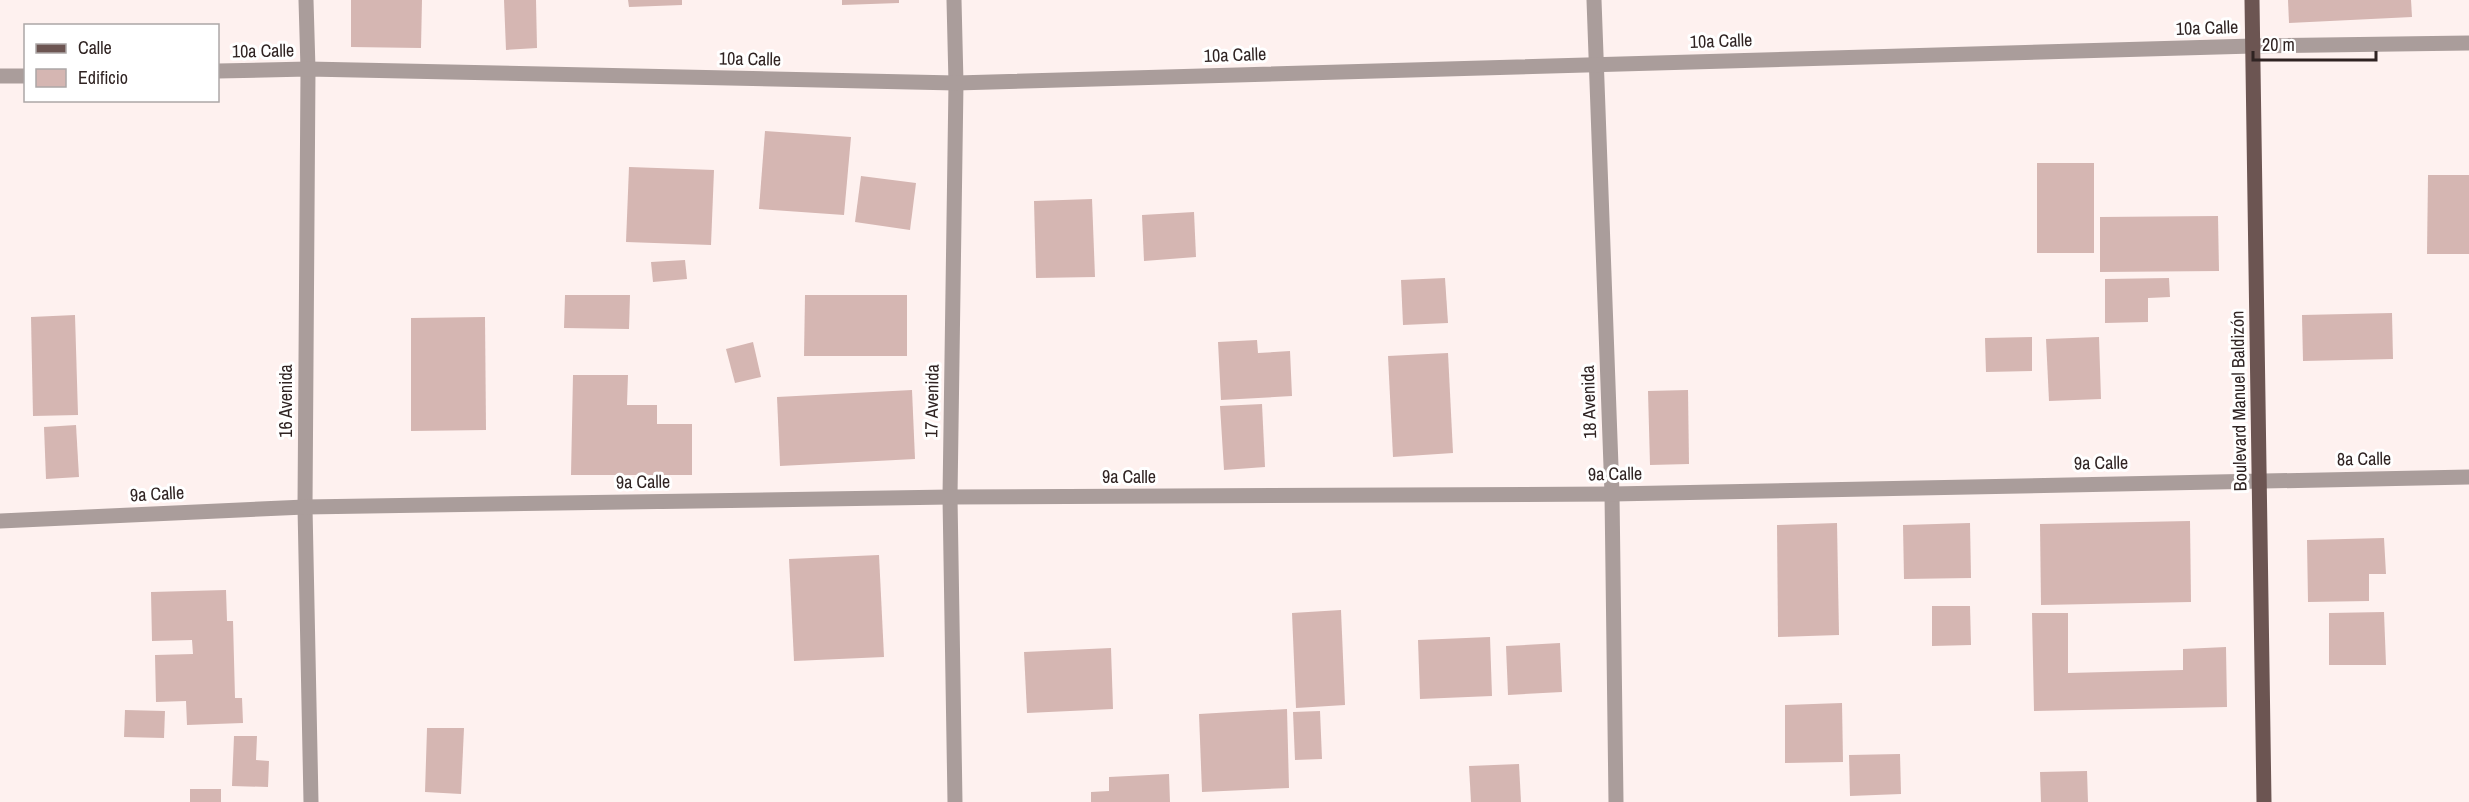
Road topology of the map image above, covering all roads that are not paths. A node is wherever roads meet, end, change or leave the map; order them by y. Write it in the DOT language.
graph roads {
  1 [pos="306,0"];
  2 [pos="954,0"];
  3 [pos="1594,0"];
  4 [pos="2252,0"];
  5 [pos="2469,44"];
  6 [pos="2253,46"];
  7 [pos="1595,64"];
  8 [pos="308,69"];
  9 [pos="219,71"];
  10 [pos="0,76"];
  11 [pos="24,76"];
  12 [pos="956,83"];
  13 [pos="2469,477"];
  14 [pos="2259,480"];
  15 [pos="1612,494"];
  16 [pos="950,497"];
  17 [pos="305,507"];
  18 [pos="0,521"];
  19 [pos="311,802"];
  20 [pos="955,802"];
  21 [pos="1617,802"];
  22 [pos="2264,802"];
  1 -- 8 [label="street, 16 Avenida"];
  2 -- 12 [label="street, 17 Avenida"];
  3 -- 7 [label="street, 18 Avenida"];
  4 -- 6 [label="main road, Boulevard Manuel Baldizón"];
  5 -- 6 [label="street"];
  6 -- 7 [label="street, 10a Calle"];
  6 -- 14 [label="main road, Boulevard Manuel Baldizón"];
  7 -- 12 [label="street, 10a Calle"];
  7 -- 15 [label="street, 18 Avenida"];
  8 -- 9 [label="street, 10a Calle"];
  8 -- 12 [label="street, 10a Calle"];
  8 -- 17 [label="street, 16 Avenida"];
  10 -- 11 [label="street"];
  12 -- 16 [label="street, 17 Avenida"];
  13 -- 14 [label="street, 8a Calle"];
  14 -- 15 [label="street, 9a Calle"];
  14 -- 22 [label="main road, Boulevard Manuel Baldizón"];
  15 -- 16 [label="street, 9a Calle"];
  15 -- 21 [label="street, 18 Avenida"];
  16 -- 17 [label="street, 9a Calle"];
  16 -- 20 [label="street, 17 Avenida"];
  17 -- 18 [label="street, 9a Calle"];
  17 -- 19 [label="street, 16 Avenida"];
}
